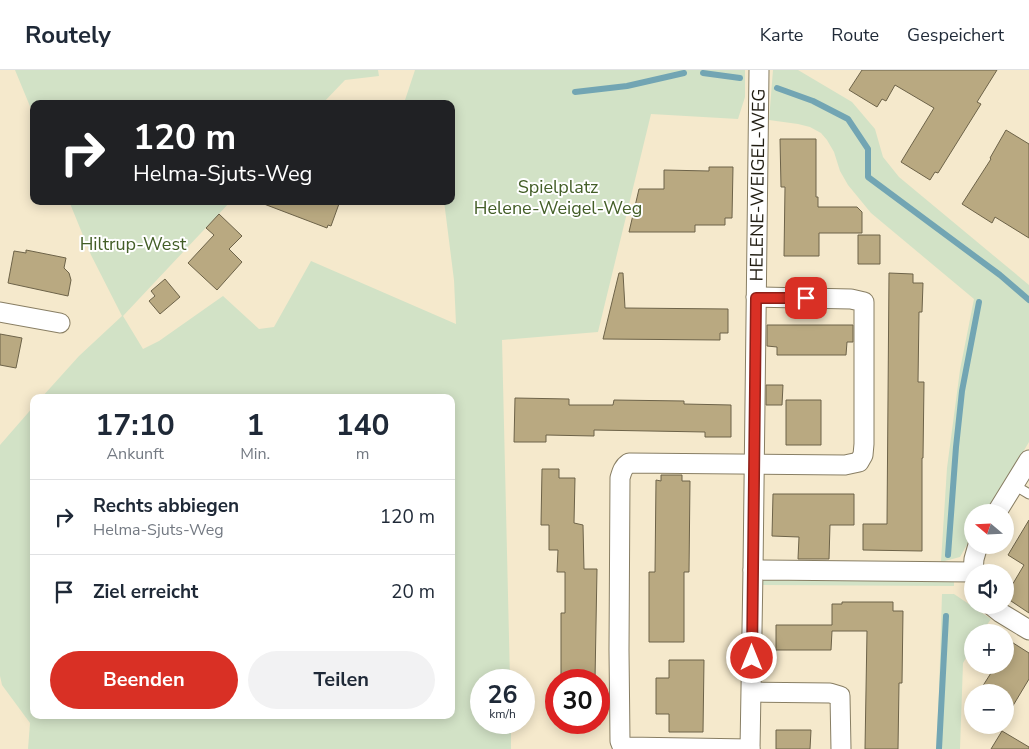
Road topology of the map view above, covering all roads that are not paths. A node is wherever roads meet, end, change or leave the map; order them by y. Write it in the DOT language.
graph roads {
  1 [pos="759,70"];
  2 [pos="756,298"];
  3 [pos="0,312"];
  4 [pos="60,323"];
  5 [pos="1029,460"];
  6 [pos="754,464"];
  7 [pos="1021,489"];
  8 [pos="1005,504"];
  9 [pos="753,570"];
  10 [pos="964,572"];
  11 [pos="1003,614"];
  12 [pos="1029,630"];
  13 [pos="752,692"];
  14 [pos="750,749"];
  15 [pos="841,749"];
  1 -- 2 [label="street, HELENE-WEIGEL-WEG"];
  2 -- 6 [label="street, HELENE-WEIGEL-WEG"];
  2 -- 6 [label="street"];
  3 -- 4 [label="street"];
  5 -- 7 [label="street"];
  6 -- 9 [label="street, HELENE-WEIGEL-WEG"];
  6 -- 14 [label="street"];
  7 -- 8 [label="street"];
  9 -- 10 [label="street"];
  9 -- 13 [label="street, HELENE-WEIGEL-WEG"];
  11 -- 12 [label="street"];
  13 -- 14 [label="street, HELENE-WEIGEL-WEG"];
  13 -- 15 [label="street"];
}
